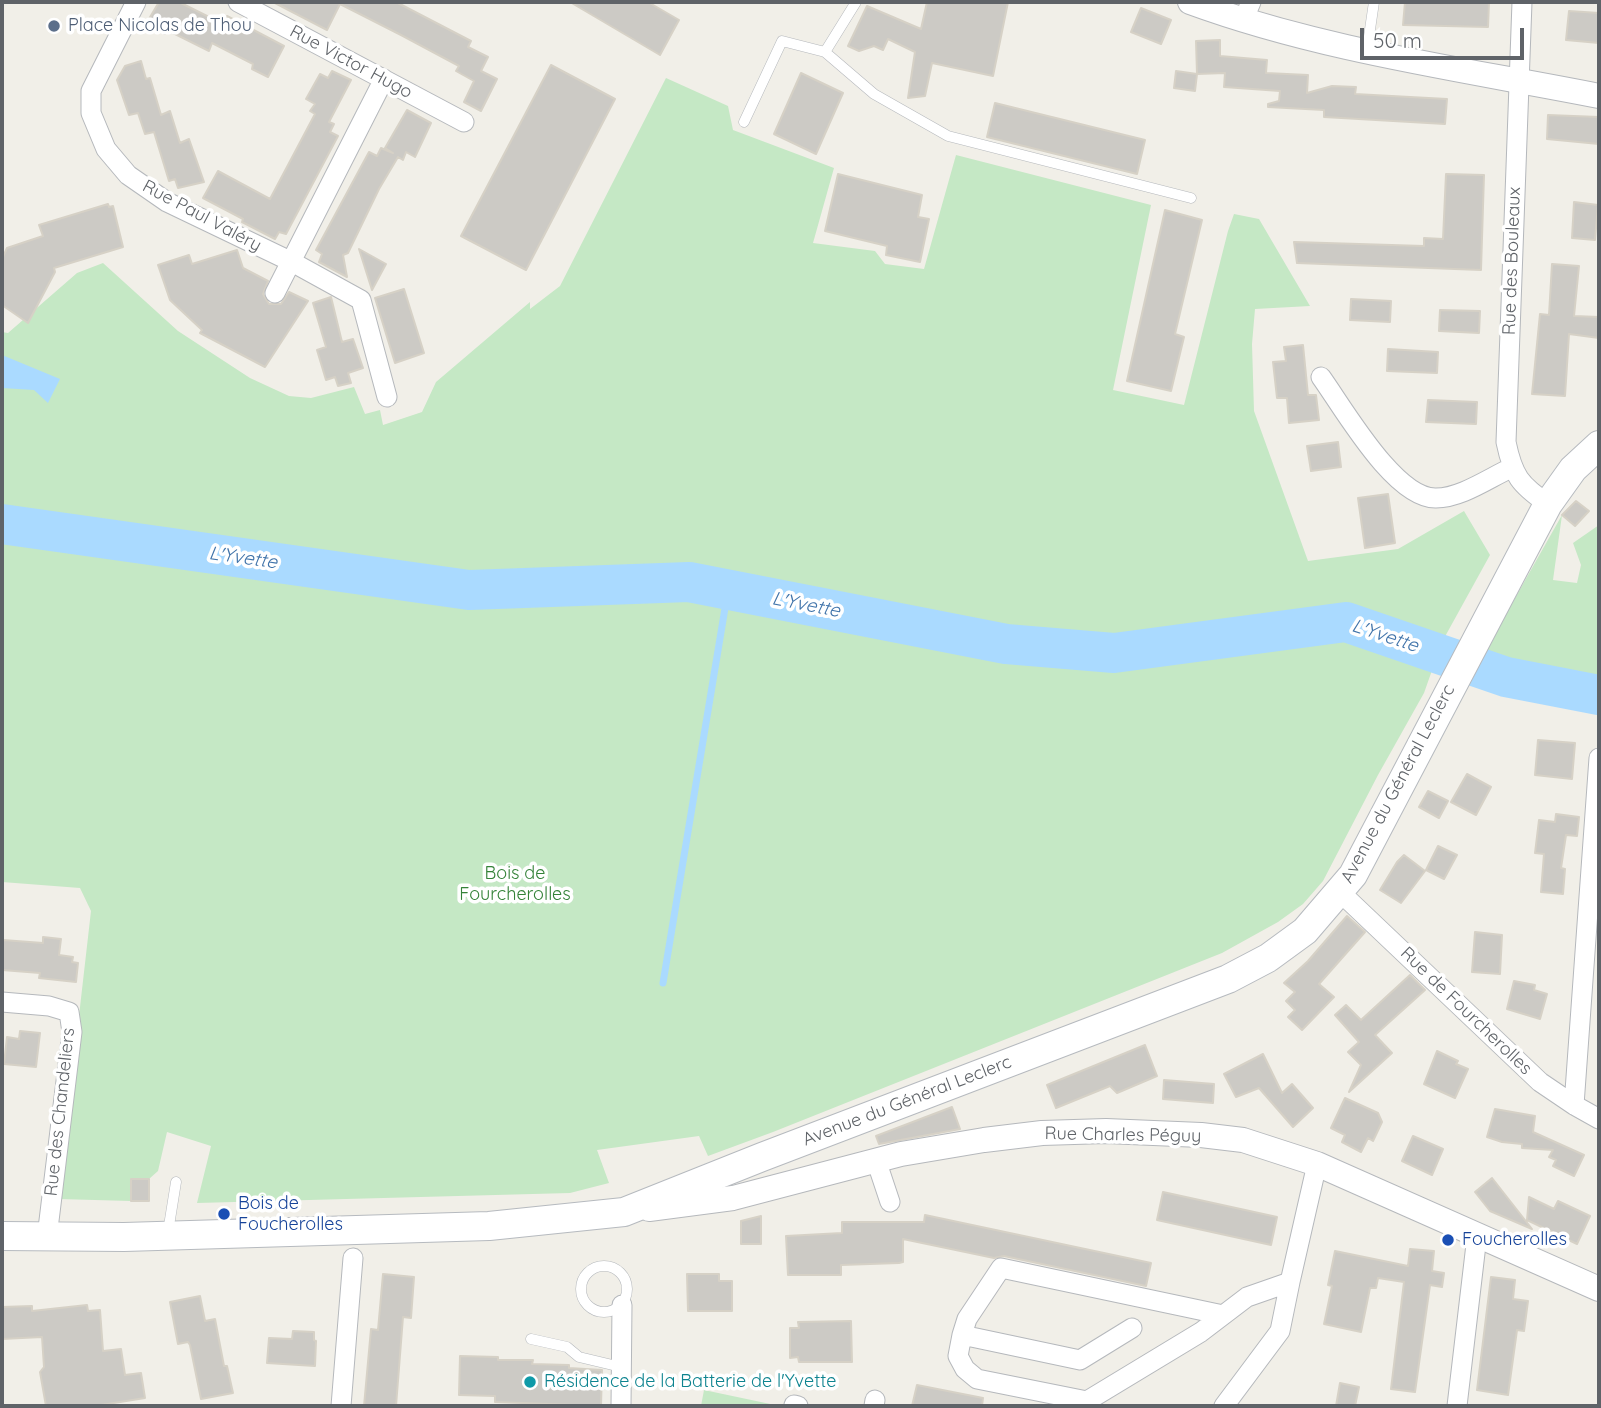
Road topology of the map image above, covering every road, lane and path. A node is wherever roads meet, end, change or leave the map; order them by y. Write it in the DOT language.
graph roads {
  1 [pos="136,2"];
  2 [pos="238,2"];
  3 [pos="856,2"];
  4 [pos="1190,2"];
  5 [pos="1374,2"];
  6 [pos="1522,2"];
  7 [pos="1247,12"];
  8 [pos="1366,51"];
  9 [pos="825,52"];
  10 [pos="384,79"];
  11 [pos="1518,80"];
  12 [pos="1599,96"];
  13 [pos="464,122"];
  14 [pos="744,122"];
  15 [pos="1191,198"];
  16 [pos="292,262"];
  17 [pos="275,293"];
  18 [pos="1321,377"];
  19 [pos="387,397"];
  20 [pos="1599,444"];
  21 [pos="1511,468"];
  22 [pos="1548,504"];
  23 [pos="1599,758"];
  24 [pos="1340,892"];
  25 [pos="2,1002"];
  26 [pos="1574,1105"];
  27 [pos="1599,1119"];
  28 [pos="876,1160"];
  29 [pos="1317,1164"];
  30 [pos="176,1182"];
  31 [pos="890,1202"];
  32 [pos="624,1212"];
  33 [pos="2,1236"];
  34 [pos="168,1236"];
  35 [pos="1477,1236"];
  36 [pos="47,1237"];
  37 [pos="353,1258"];
  38 [pos="1290,1282"];
  39 [pos="1599,1289"];
  40 [pos="622,1305"];
  41 [pos="1223,1315"];
  42 [pos="1132,1328"];
  43 [pos="962,1335"];
  44 [pos="531,1339"];
  45 [pos="621,1367"];
  46 [pos="341,1406"];
  47 [pos="621,1406"];
  48 [pos="1224,1406"];
  49 [pos="1457,1406"];
  1 -- 16 [label="street, Rue Paul Valéry"];
  2 -- 10 [label="street, Rue Victor Hugo"];
  3 -- 9 [label="lane"];
  4 -- 7 [label="street"];
  5 -- 8 [label="lane"];
  6 -- 11 [label="street, Rue des Bouleaux"];
  7 -- 8 [label="street"];
  8 -- 11 [label="street"];
  9 -- 14 [label="lane"];
  9 -- 15 [label="lane"];
  10 -- 13 [label="street, Rue Victor Hugo"];
  10 -- 16 [label="street"];
  11 -- 12 [label="street"];
  11 -- 21 [label="street, Rue des Bouleaux"];
  16 -- 17 [label="street"];
  16 -- 19 [label="street, Rue Paul Valéry"];
  18 -- 21 [label="street"];
  20 -- 22 [label="main road, Avenue du Général Leclerc"];
  21 -- 22 [label="street"];
  22 -- 24 [label="main road, Avenue du Général Leclerc"];
  23 -- 26 [label="street"];
  24 -- 26 [label="street, Rue de Fourcherolles"];
  24 -- 32 [label="main road, Avenue du Général Leclerc"];
  25 -- 36 [label="street, Rue des Chandeliers"];
  26 -- 27 [label="street, Rue de Fourcherolles"];
  28 -- 29 [label="street, Rue Charles Péguy"];
  28 -- 31 [label="street"];
  28 -- 32 [label="street, Rue Charles Péguy"];
  29 -- 35 [label="street, Rue Charles Péguy"];
  29 -- 38 [label="street"];
  30 -- 34 [label="lane"];
  32 -- 34 [label="main road, Avenue du Général Leclerc"];
  33 -- 36 [label="main road, Avenue du Général Leclerc"];
  34 -- 36 [label="main road, Avenue du Général Leclerc"];
  35 -- 39 [label="street, Rue Charles Péguy"];
  35 -- 49 [label="street"];
  37 -- 46 [label="street"];
  38 -- 41 [label="street"];
  38 -- 48 [label="street"];
  40 -- 40 [label="lane"];
  40 -- 45 [label="street"];
  41 -- 43 [label="street"];
  41 -- 43 [label="street"];
  42 -- 43 [label="street"];
  44 -- 45 [label="lane"];
  45 -- 47 [label="street"];
}
